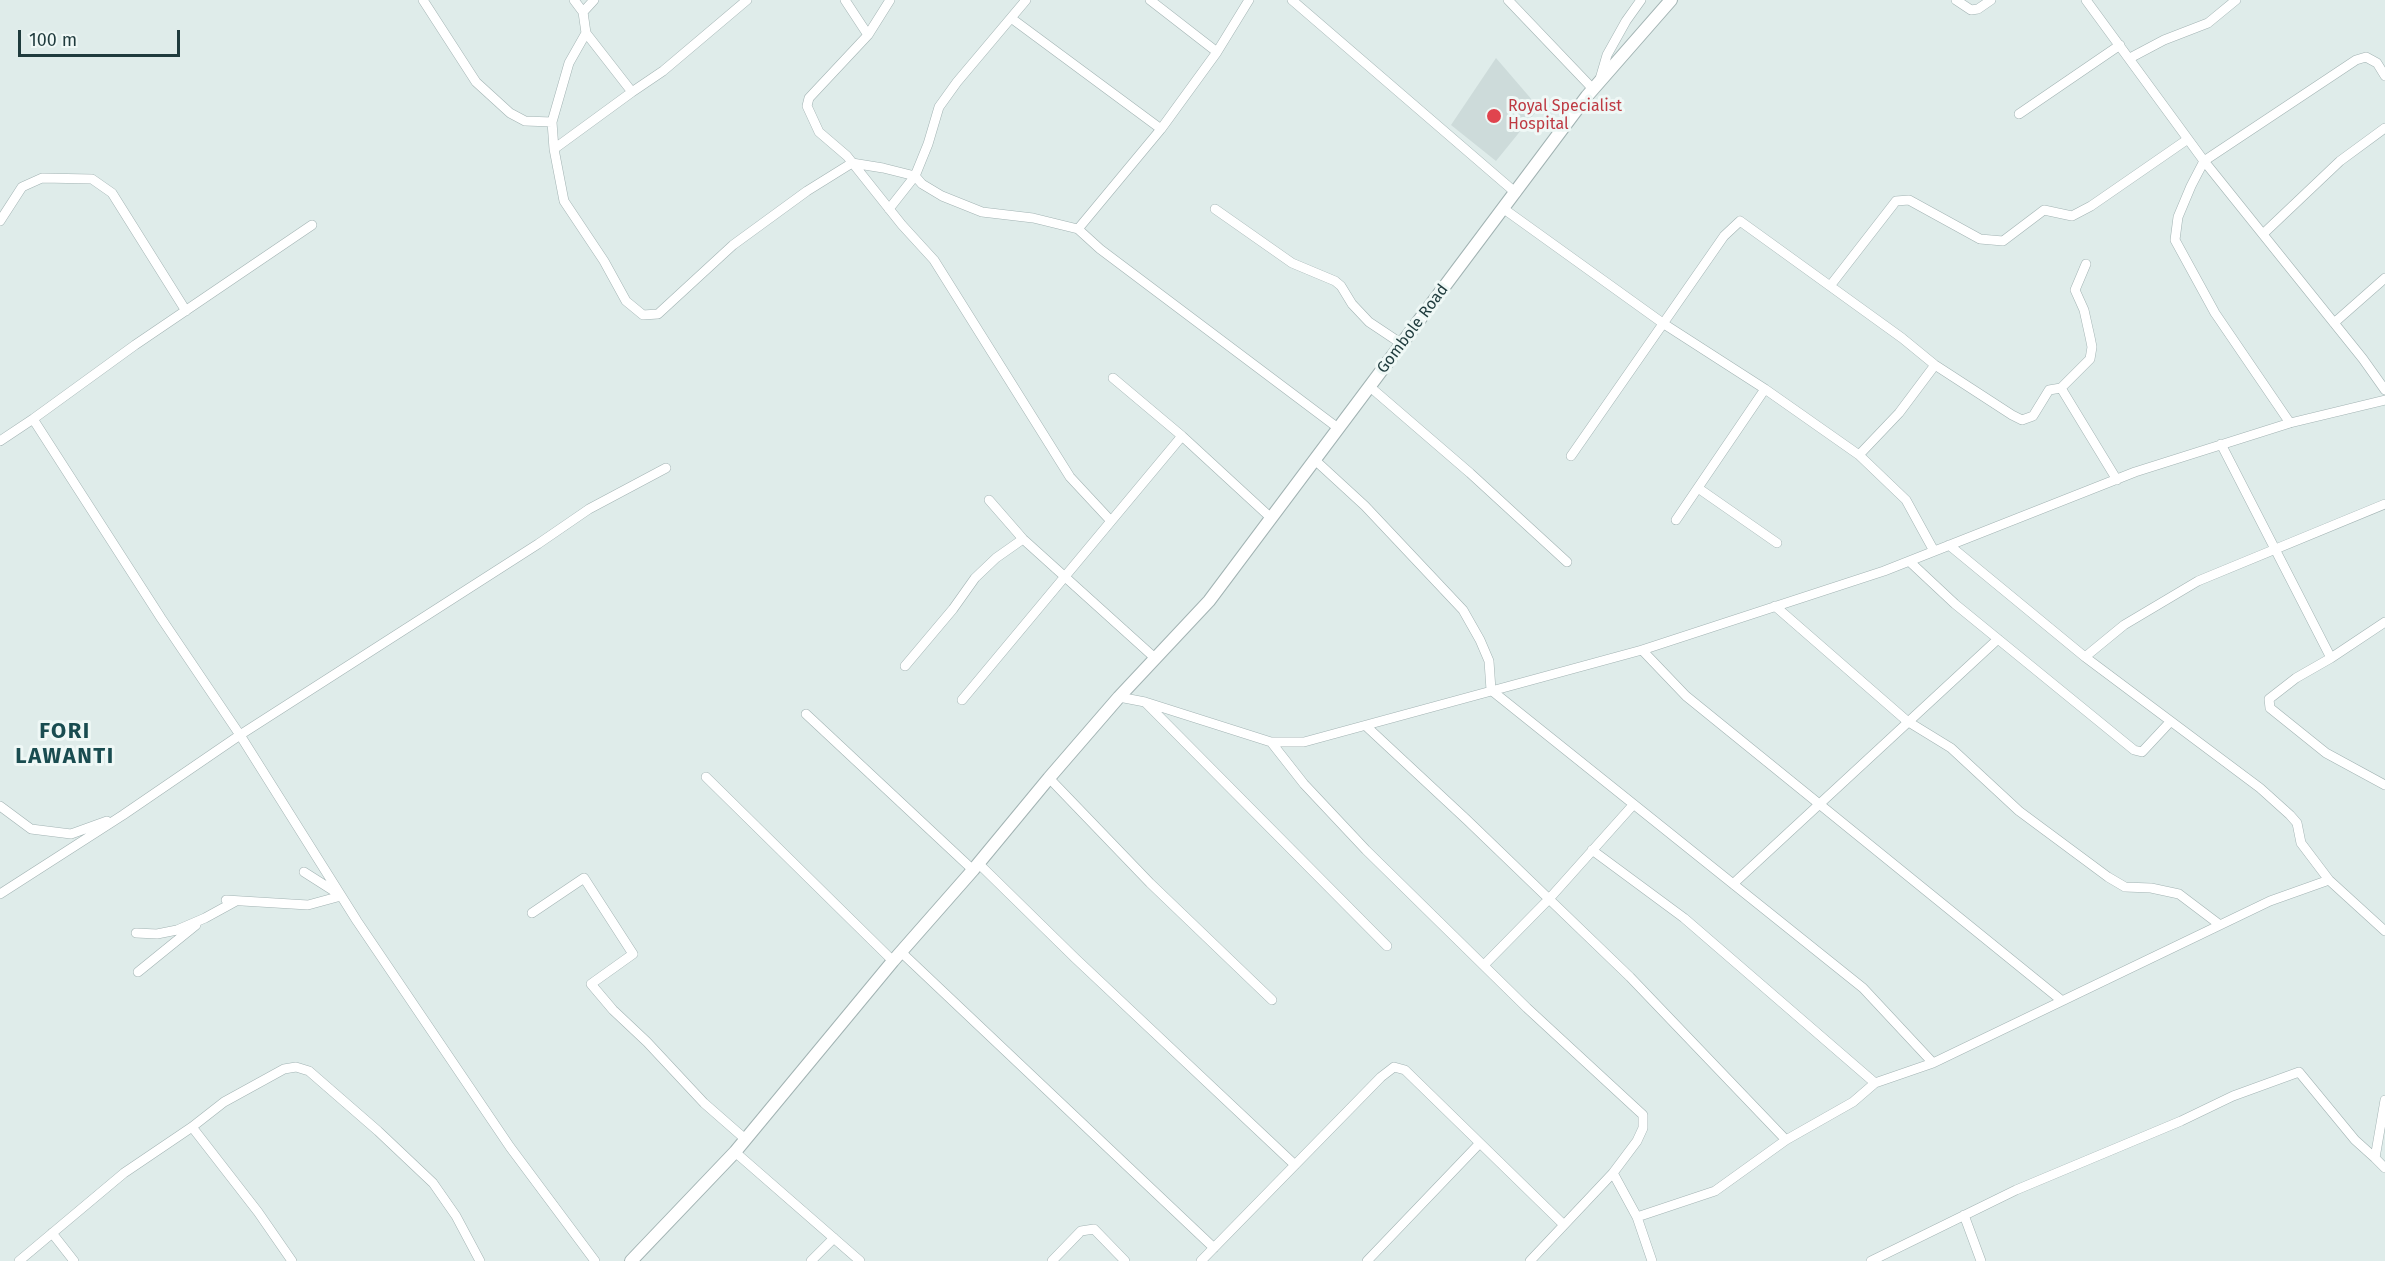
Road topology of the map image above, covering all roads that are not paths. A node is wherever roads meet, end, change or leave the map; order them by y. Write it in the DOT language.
graph roads {
  1 [pos="423,0"];
  2 [pos="574,0"];
  3 [pos="594,0"];
  4 [pos="747,0"];
  5 [pos="845,0"];
  6 [pos="890,0"];
  7 [pos="1026,0"];
  8 [pos="1150,0"];
  9 [pos="1249,0"];
  10 [pos="1292,0"];
  11 [pos="1508,0"];
  12 [pos="1641,0"];
  13 [pos="1671,0"];
  14 [pos="1956,0"];
  15 [pos="1991,0"];
  16 [pos="2086,0"];
  17 [pos="2233,1"];
  18 [pos="583,12"];
  19 [pos="1011,18"];
  20 [pos="586,33"];
  21 [pos="868,34"];
  22 [pos="2120,45"];
  23 [pos="1217,52"];
  24 [pos="2130,58"];
  25 [pos="2385,76"];
  26 [pos="1596,86"];
  27 [pos="632,92"];
  28 [pos="2019,114"];
  29 [pos="552,122"];
  30 [pos="2385,128"];
  31 [pos="1161,129"];
  32 [pos="2188,139"];
  33 [pos="554,149"];
  34 [pos="2204,161"];
  35 [pos="852,163"];
  36 [pos="915,176"];
  37 [pos="1516,193"];
  38 [pos="889,209"];
  39 [pos="1215,209"];
  40 [pos="1504,209"];
  41 [pos="0,221"];
  42 [pos="312,225"];
  43 [pos="1078,230"];
  44 [pos="2262,234"];
  45 [pos="2086,264"];
  46 [pos="2385,278"];
  47 [pos="1830,286"];
  48 [pos="186,311"];
  49 [pos="2334,322"];
  50 [pos="1665,324"];
  51 [pos="1402,344"];
  52 [pos="1935,365"];
  53 [pos="1113,378"];
  54 [pos="1369,387"];
  55 [pos="2061,388"];
  56 [pos="1765,389"];
  57 [pos="2385,390"];
  58 [pos="2385,400"];
  59 [pos="33,419"];
  60 [pos="2290,423"];
  61 [pos="1338,428"];
  62 [pos="1182,435"];
  63 [pos="0,441"];
  64 [pos="2221,444"];
  65 [pos="1859,455"];
  66 [pos="1571,456"];
  67 [pos="1316,461"];
  68 [pos="666,468"];
  69 [pos="2117,480"];
  70 [pos="1698,488"];
  71 [pos="988,500"];
  72 [pos="2385,504"];
  73 [pos="1270,517"];
  74 [pos="1110,520"];
  75 [pos="1676,520"];
  76 [pos="1023,539"];
  77 [pos="1777,543"];
  78 [pos="1948,546"];
  79 [pos="2276,549"];
  80 [pos="1934,551"];
  81 [pos="1909,561"];
  82 [pos="1567,562"];
  83 [pos="1065,575"];
  84 [pos="1775,606"];
  85 [pos="2385,622"];
  86 [pos="1998,639"];
  87 [pos="1642,650"];
  88 [pos="2085,657"];
  89 [pos="2331,658"];
  90 [pos="1156,659"];
  91 [pos="905,666"];
  92 [pos="1491,690"];
  93 [pos="1119,697"];
  94 [pos="962,700"];
  95 [pos="1145,702"];
  96 [pos="806,714"];
  97 [pos="1907,722"];
  98 [pos="2170,722"];
  99 [pos="1366,726"];
  100 [pos="240,735"];
  101 [pos="1271,742"];
  102 [pos="706,777"];
  103 [pos="1049,778"];
  104 [pos="2385,785"];
  105 [pos="1633,805"];
  106 [pos="1818,805"];
  107 [pos="0,806"];
  108 [pos="123,815"];
  109 [pos="1592,850"];
  110 [pos="975,867"];
  111 [pos="304,872"];
  112 [pos="2329,880"];
  113 [pos="1733,884"];
  114 [pos="0,894"];
  115 [pos="341,896"];
  116 [pos="1549,899"];
  117 [pos="532,913"];
  118 [pos="205,918"];
  119 [pos="2220,925"];
  120 [pos="2385,931"];
  121 [pos="136,933"];
  122 [pos="1387,946"];
  123 [pos="897,956"];
  124 [pos="1484,965"];
  125 [pos="138,972"];
  126 [pos="1272,1000"];
  127 [pos="2061,1000"];
  128 [pos="1933,1063"];
  129 [pos="1875,1083"];
  130 [pos="2385,1100"];
  131 [pos="192,1127"];
  132 [pos="744,1138"];
  133 [pos="1786,1140"];
  134 [pos="1479,1144"];
  135 [pos="735,1152"];
  136 [pos="2375,1158"];
  137 [pos="1295,1165"];
  138 [pos="2385,1168"];
  139 [pos="1613,1173"];
  140 [pos="1964,1215"];
  141 [pos="1637,1217"];
  142 [pos="1563,1224"];
  143 [pos="52,1233"];
  144 [pos="834,1238"];
  145 [pos="1214,1248"];
  146 [pos="19,1261"];
  147 [pos="74,1261"];
  148 [pos="292,1261"];
  149 [pos="480,1261"];
  150 [pos="595,1261"];
  151 [pos="631,1261"];
  152 [pos="811,1261"];
  153 [pos="860,1261"];
  154 [pos="1052,1261"];
  155 [pos="1125,1261"];
  156 [pos="1201,1261"];
  157 [pos="1367,1261"];
  158 [pos="1530,1261"];
  159 [pos="1652,1261"];
  160 [pos="1871,1261"];
  161 [pos="1981,1261"];
  1 -- 29 [label="street"];
  2 -- 18 [label="street"];
  3 -- 18 [label="street"];
  4 -- 27 [label="street"];
  5 -- 21 [label="street"];
  6 -- 21 [label="street"];
  7 -- 19 [label="street"];
  8 -- 23 [label="street"];
  9 -- 23 [label="street"];
  10 -- 37 [label="street"];
  11 -- 26 [label="street"];
  12 -- 26 [label="street"];
  13 -- 26 [label="street, Gombole Road"];
  14 -- 15 [label="street"];
  16 -- 22 [label="street"];
  17 -- 24 [label="street"];
  18 -- 20 [label="street"];
  19 -- 31 [label="street"];
  19 -- 36 [label="street"];
  20 -- 27 [label="street"];
  20 -- 29 [label="street"];
  21 -- 35 [label="street"];
  22 -- 24 [label="street"];
  22 -- 28 [label="street"];
  23 -- 31 [label="street"];
  24 -- 32 [label="street"];
  25 -- 34 [label="street"];
  26 -- 37 [label="street, Gombole Road"];
  27 -- 33 [label="street"];
  29 -- 33 [label="street"];
  30 -- 44 [label="street"];
  31 -- 43 [label="street"];
  32 -- 34 [label="street"];
  32 -- 47 [label="street"];
  33 -- 35 [label="street"];
  34 -- 44 [label="street"];
  34 -- 60 [label="street"];
  35 -- 36 [label="street"];
  35 -- 38 [label="street"];
  36 -- 38 [label="street"];
  36 -- 43 [label="street"];
  37 -- 40 [label="street, Gombole Road"];
  38 -- 74 [label="street"];
  39 -- 51 [label="street"];
  40 -- 50 [label="street"];
  40 -- 51 [label="street, Gombole Road"];
  41 -- 48 [label="street"];
  42 -- 48 [label="street"];
  43 -- 61 [label="street"];
  44 -- 49 [label="street"];
  45 -- 55 [label="street"];
  46 -- 49 [label="street"];
  47 -- 50 [label="street"];
  47 -- 52 [label="street"];
  48 -- 59 [label="street"];
  49 -- 57 [label="street"];
  50 -- 56 [label="street"];
  50 -- 66 [label="street"];
  51 -- 54 [label="street, Gombole Road"];
  52 -- 55 [label="street"];
  52 -- 65 [label="street"];
  53 -- 62 [label="street"];
  54 -- 61 [label="street, Gombole Road"];
  54 -- 82 [label="street"];
  55 -- 69 [label="street"];
  56 -- 65 [label="street"];
  56 -- 70 [label="street"];
  58 -- 60 [label="street"];
  59 -- 63 [label="street"];
  59 -- 100 [label="street"];
  60 -- 64 [label="street"];
  61 -- 67 [label="street, Gombole Road"];
  62 -- 73 [label="street"];
  62 -- 74 [label="street"];
  64 -- 69 [label="street"];
  64 -- 79 [label="street"];
  65 -- 80 [label="street"];
  67 -- 73 [label="street, Gombole Road"];
  67 -- 92 [label="street"];
  68 -- 100 [label="street"];
  69 -- 78 [label="street"];
  70 -- 75 [label="street"];
  70 -- 77 [label="street"];
  71 -- 76 [label="street"];
  72 -- 79 [label="street"];
  73 -- 90 [label="street, Gombole Road"];
  74 -- 83 [label="street"];
  76 -- 83 [label="street"];
  76 -- 91 [label="street"];
  78 -- 80 [label="street"];
  78 -- 88 [label="street"];
  79 -- 88 [label="street"];
  79 -- 89 [label="street"];
  80 -- 81 [label="street"];
  81 -- 84 [label="street"];
  81 -- 86 [label="street"];
  83 -- 90 [label="street"];
  83 -- 94 [label="street"];
  84 -- 87 [label="street"];
  84 -- 97 [label="street"];
  85 -- 89 [label="street"];
  86 -- 97 [label="street"];
  86 -- 98 [label="street"];
  87 -- 92 [label="street"];
  87 -- 106 [label="street"];
  88 -- 98 [label="street"];
  89 -- 104 [label="street"];
  90 -- 93 [label="street, Gombole Road"];
  92 -- 99 [label="street"];
  92 -- 105 [label="street"];
  93 -- 95 [label="street"];
  93 -- 103 [label="street, Gombole Road"];
  95 -- 101 [label="street"];
  95 -- 122 [label="street"];
  96 -- 110 [label="street"];
  97 -- 106 [label="street"];
  97 -- 119 [label="street"];
  98 -- 112 [label="street"];
  99 -- 101 [label="street"];
  99 -- 116 [label="street"];
  100 -- 108 [label="street"];
  100 -- 115 [label="street"];
  101 -- 124 [label="street"];
  102 -- 123 [label="street"];
  103 -- 110 [label="street, Gombole Road"];
  103 -- 126 [label="street"];
  105 -- 109 [label="street"];
  105 -- 113 [label="street"];
  106 -- 113 [label="street"];
  106 -- 127 [label="street"];
  107 -- 108 [label="street"];
  108 -- 114 [label="street"];
  109 -- 116 [label="street"];
  109 -- 129 [label="street"];
  110 -- 123 [label="street, Gombole Road"];
  110 -- 137 [label="street"];
  111 -- 115 [label="street"];
  112 -- 119 [label="street"];
  112 -- 120 [label="street"];
  113 -- 128 [label="street"];
  115 -- 118 [label="street"];
  115 -- 150 [label="street"];
  116 -- 124 [label="street"];
  116 -- 133 [label="street"];
  117 -- 132 [label="street"];
  118 -- 121 [label="street"];
  118 -- 125 [label="street"];
  119 -- 127 [label="street"];
  123 -- 132 [label="street, Gombole Road"];
  123 -- 145 [label="street"];
  124 -- 139 [label="street"];
  127 -- 128 [label="street"];
  128 -- 129 [label="street"];
  129 -- 133 [label="street"];
  130 -- 136 [label="street"];
  131 -- 143 [label="street"];
  131 -- 148 [label="street"];
  131 -- 149 [label="street"];
  132 -- 135 [label="street, Gombole Road"];
  133 -- 141 [label="street"];
  134 -- 137 [label="street"];
  134 -- 142 [label="street"];
  134 -- 157 [label="street"];
  135 -- 144 [label="street"];
  135 -- 151 [label="street, Gombole Road"];
  136 -- 138 [label="street"];
  136 -- 140 [label="street"];
  137 -- 145 [label="street"];
  139 -- 141 [label="street"];
  139 -- 142 [label="street"];
  140 -- 160 [label="street"];
  140 -- 161 [label="street"];
  141 -- 159 [label="street"];
  142 -- 158 [label="street"];
  143 -- 146 [label="street"];
  143 -- 147 [label="street"];
  144 -- 152 [label="street"];
  144 -- 153 [label="street"];
  145 -- 156 [label="street"];
  154 -- 155 [label="street"];
}
